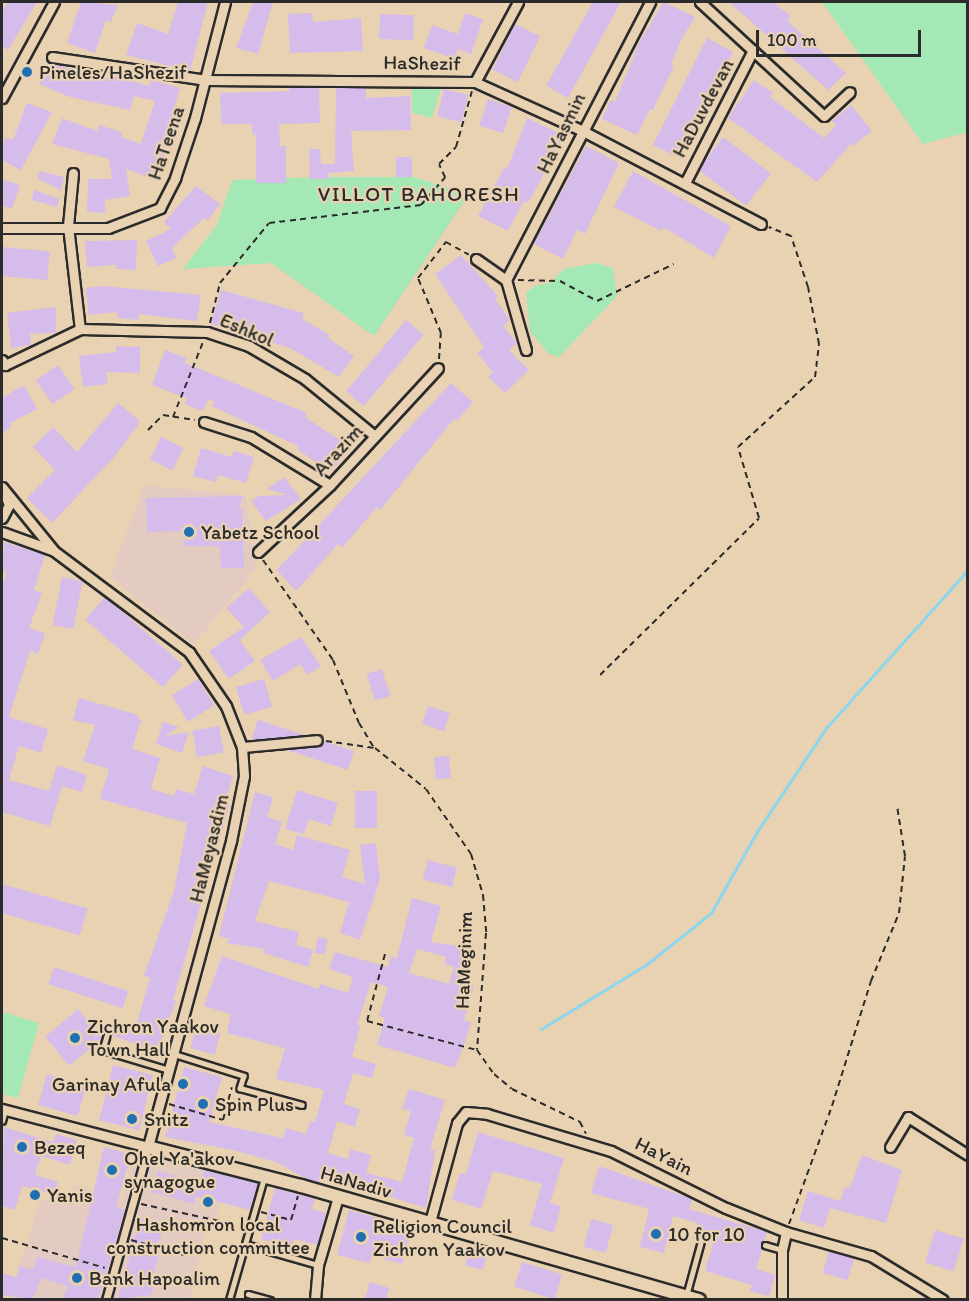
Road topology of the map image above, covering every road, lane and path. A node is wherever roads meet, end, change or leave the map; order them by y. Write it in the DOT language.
graph roads {
  1 [pos="54,2"];
  2 [pos="225,2"];
  3 [pos="518,2"];
  4 [pos="651,2"];
  5 [pos="700,2"];
  6 [pos="753,50"];
  7 [pos="52,57"];
  8 [pos="206,80"];
  9 [pos="475,82"];
  10 [pos="850,92"];
  11 [pos="2,98"];
  12 [pos="581,130"];
  13 [pos="74,173"];
  14 [pos="684,183"];
  15 [pos="761,224"];
  16 [pos="68,226"];
  17 [pos="2,228"];
  18 [pos="476,259"];
  19 [pos="674,264"];
  20 [pos="506,280"];
  21 [pos="80,329"];
  22 [pos="207,332"];
  23 [pos="526,350"];
  24 [pos="2,360"];
  25 [pos="438,368"];
  26 [pos="173,417"];
  27 [pos="204,422"];
  28 [pos="147,430"];
  29 [pos="375,436"];
  30 [pos="330,485"];
  31 [pos="3,489"];
  32 [pos="2,518"];
  33 [pos="2,532"];
  34 [pos="54,551"];
  35 [pos="258,552"];
  36 [pos="600,675"];
  37 [pos="317,740"];
  38 [pos="242,747"];
  39 [pos="375,748"];
  40 [pos="897,806"];
  41 [pos="385,954"];
  42 [pos="107,1036"];
  43 [pos="477,1050"];
  44 [pos="173,1054"];
  45 [pos="169,1070"];
  46 [pos="236,1073"];
  47 [pos="161,1101"];
  48 [pos="302,1106"];
  49 [pos="3,1109"];
  50 [pos="2,1121"];
  51 [pos="591,1143"];
  52 [pos="148,1147"];
  53 [pos="890,1147"];
  54 [pos="968,1155"];
  55 [pos="265,1181"];
  56 [pos="301,1186"];
  57 [pos="338,1197"];
  58 [pos="133,1201"];
  59 [pos="255,1210"];
  60 [pos="430,1222"];
  61 [pos="231,1228"];
  62 [pos="786,1232"];
  63 [pos="123,1237"];
  64 [pos="2,1238"];
  65 [pos="701,1241"];
  66 [pos="245,1244"];
  67 [pos="765,1245"];
  68 [pos="782,1250"];
  69 [pos="184,1256"];
  70 [pos="318,1264"];
  71 [pos="114,1270"];
  72 [pos="248,1294"];
  73 [pos="686,1296"];
  74 [pos="106,1299"];
  75 [pos="229,1299"];
  76 [pos="270,1299"];
  77 [pos="315,1299"];
  78 [pos="699,1299"];
  79 [pos="782,1299"];
  80 [pos="943,1299"];
  1 -- 11 [label="street"];
  2 -- 8 [label="street, HaTeena"];
  3 -- 9 [label="street"];
  4 -- 12 [label="street, HaYasmin"];
  5 -- 6 [label="street"];
  6 -- 10 [label="street"];
  6 -- 14 [label="street, HaDuvdevan"];
  7 -- 8 [label="street, HaShezif"];
  8 -- 9 [label="street, HaShezif"];
  8 -- 16 [label="street, HaTeena"];
  9 -- 12 [label="street, HaShezif"];
  9 -- 22 [label="path"];
  12 -- 14 [label="street, HaShezif"];
  12 -- 20 [label="street, HaYasmin"];
  13 -- 16 [label="street"];
  14 -- 15 [label="street, HaShezif"];
  15 -- 36 [label="path"];
  16 -- 17 [label="street, HaTeena"];
  16 -- 21 [label="street"];
  18 -- 20 [label="street"];
  18 -- 25 [label="path"];
  19 -- 20 [label="path"];
  20 -- 23 [label="street"];
  21 -- 22 [label="street, Eshkol"];
  21 -- 24 [label="street, Eshkol"];
  22 -- 26 [label="path"];
  22 -- 29 [label="street, Eshkol"];
  25 -- 29 [label="street, Arazim"];
  26 -- 27 [label="path"];
  26 -- 28 [label="path"];
  27 -- 30 [label="street"];
  29 -- 30 [label="street, Arazim"];
  30 -- 35 [label="street, Arazim"];
  31 -- 32 [label="street"];
  31 -- 34 [label="street, HaMeyasdim"];
  33 -- 34 [label="street"];
  34 -- 38 [label="street, HaMeyasdim"];
  35 -- 39 [label="path"];
  37 -- 38 [label="street"];
  37 -- 39 [label="path"];
  38 -- 44 [label="street, HaMeyasdim"];
  39 -- 43 [label="path, HaMeginim"];
  40 -- 62 [label="path"];
  41 -- 43 [label="path"];
  42 -- 45 [label="lane"];
  43 -- 51 [label="path"];
  44 -- 45 [label="street, HaMeyasdim"];
  44 -- 46 [label="lane"];
  45 -- 47 [label="street, HaMeyasdim"];
  46 -- 47 [label="path"];
  46 -- 48 [label="lane"];
  47 -- 52 [label="street, HaMeyasdim"];
  49 -- 50 [label="lane"];
  49 -- 52 [label="street, HaNadiv"];
  51 -- 60 [label="street, HaYain"];
  51 -- 62 [label="street, HaYain"];
  52 -- 55 [label="street, HaNadiv"];
  52 -- 58 [label="street, HaMeyasdim"];
  53 -- 54 [label="street"];
  55 -- 56 [label="street, HaNadiv"];
  55 -- 59 [label="lane"];
  56 -- 57 [label="street, HaNadiv"];
  56 -- 59 [label="path"];
  57 -- 60 [label="street, HaNadiv"];
  57 -- 70 [label="street"];
  58 -- 61 [label="path"];
  58 -- 63 [label="street, HaMeyasdim"];
  59 -- 66 [label="lane"];
  60 -- 73 [label="street, HaNadiv"];
  62 -- 68 [label="street"];
  62 -- 80 [label="street, HaYain"];
  63 -- 69 [label="path"];
  63 -- 71 [label="street, HaMeyasdim"];
  64 -- 71 [label="path"];
  65 -- 73 [label="lane"];
  66 -- 70 [label="lane"];
  66 -- 75 [label="lane"];
  67 -- 68 [label="lane"];
  68 -- 79 [label="street"];
  70 -- 77 [label="street"];
  71 -- 74 [label="street, HaMeyasdim"];
  72 -- 76 [label="lane"];
  73 -- 78 [label="street, HaNadiv"];
}
